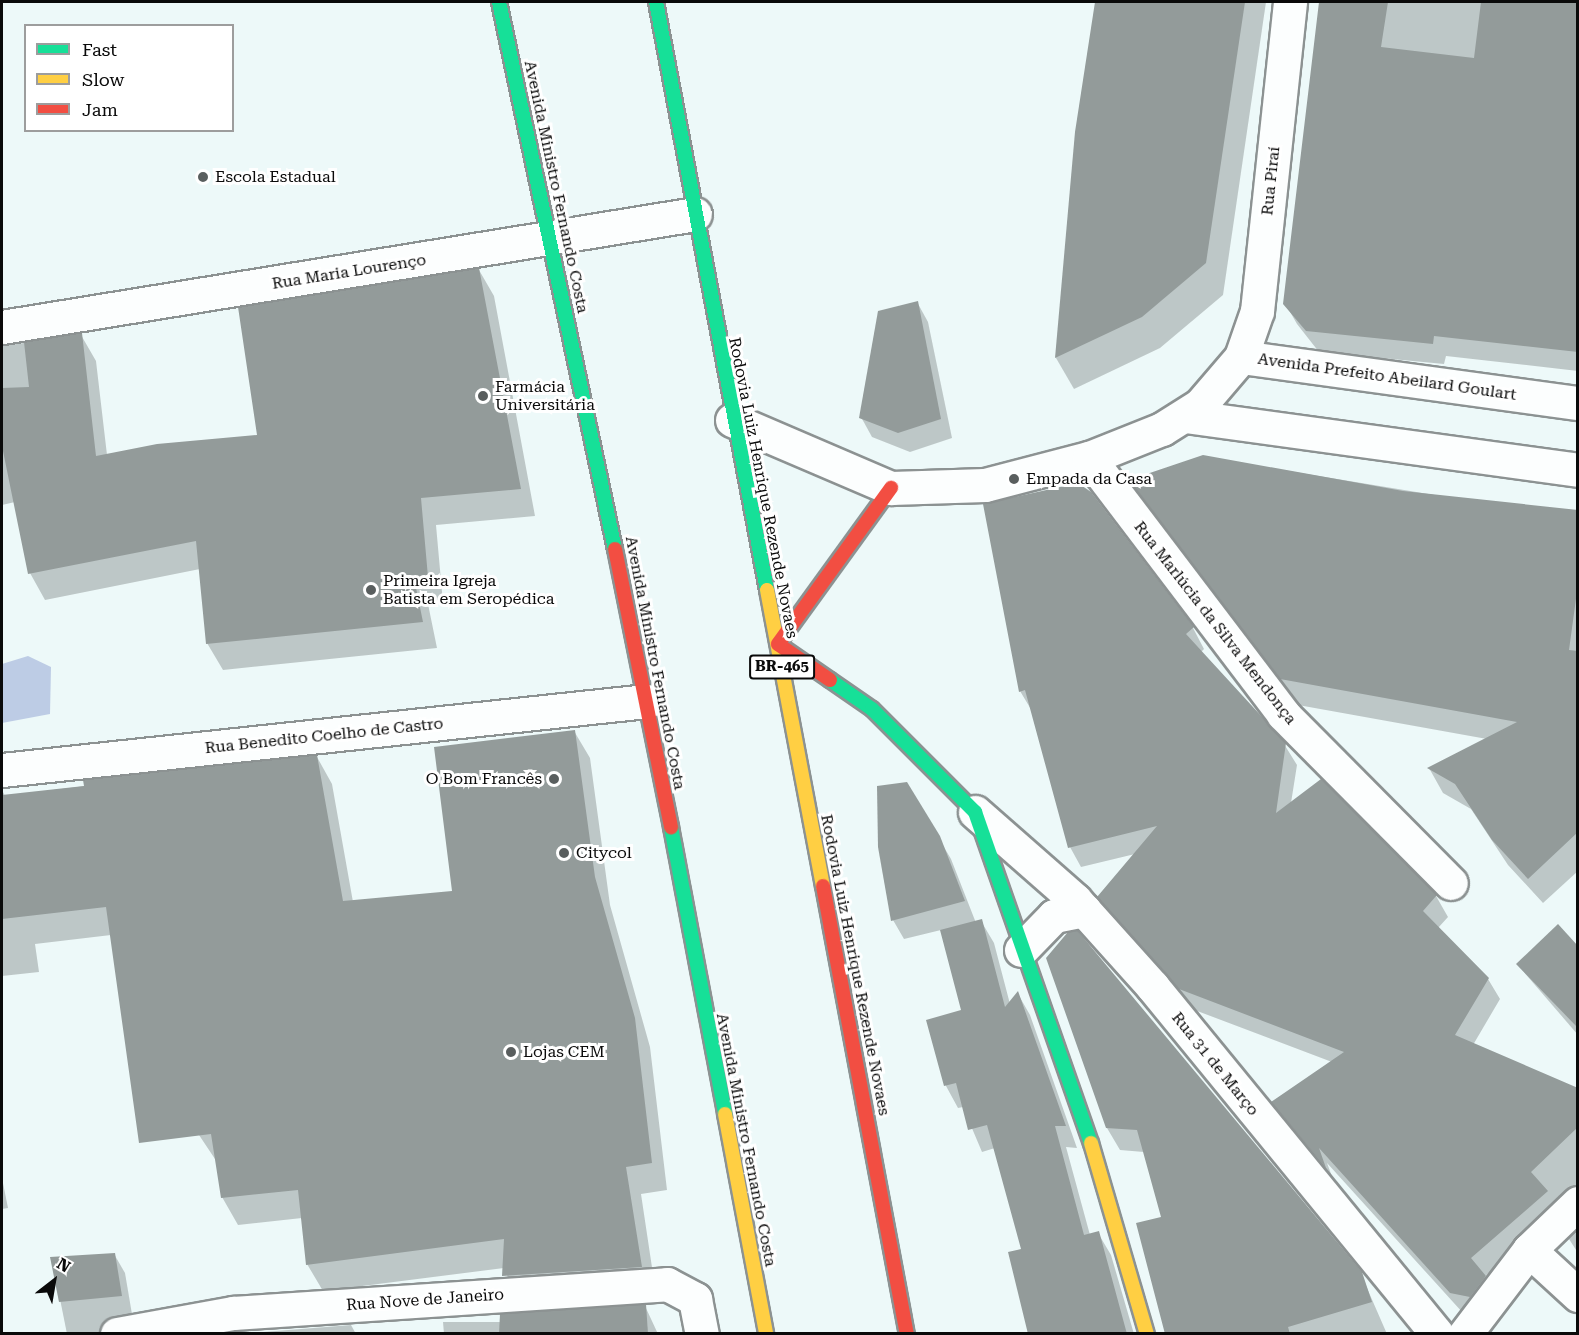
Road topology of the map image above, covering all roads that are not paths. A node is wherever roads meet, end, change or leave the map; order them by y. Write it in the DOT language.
graph roads {
  1 [pos="499,2"];
  2 [pos="656,2"];
  3 [pos="1290,2"];
  4 [pos="695,214"];
  5 [pos="551,241"];
  6 [pos="2,327"];
  7 [pos="1241,357"];
  8 [pos="1578,404"];
  9 [pos="1185,416"];
  10 [pos="732,420"];
  11 [pos="1089,458"];
  12 [pos="1578,470"];
  13 [pos="891,488"];
  14 [pos="778,644"];
  15 [pos="647,701"];
  16 [pos="2,770"];
  17 [pos="975,812"];
  18 [pos="1451,883"];
  19 [pos="1084,910"];
  20 [pos="1021,950"];
  21 [pos="1578,1203"];
  22 [pos="1529,1250"];
  23 [pos="1578,1295"];
  24 [pos="117,1334"];
  25 [pos="702,1334"];
  26 [pos="766,1334"];
  27 [pos="907,1334"];
  28 [pos="1147,1334"];
  29 [pos="1437,1334"];
  30 [pos="1465,1334"];
  1 -- 5 [label="main road, Avenida Ministro Fernando Costa"];
  2 -- 4 [label="main road, Rodovia Luiz Henrique Rezende Novaes / BR-465"];
  3 -- 7 [label="street, Rua Piraí"];
  4 -- 5 [label="street, Rua Maria Lourenço"];
  4 -- 10 [label="main road, Rodovia Luiz Henrique Rezende Novaes / BR-465"];
  5 -- 6 [label="street, Rua Maria Lourenço"];
  5 -- 15 [label="main road, Avenida Ministro Fernando Costa"];
  7 -- 8 [label="street, Avenida Prefeito Abeilard Goulart"];
  7 -- 9 [label="street, Avenida Prefeito Abeilard Goulart"];
  9 -- 11 [label="street, Avenida Prefeito Abeilard Goulart"];
  9 -- 12 [label="street"];
  10 -- 13 [label="street, Avenida Prefeito Abeilard Goulart"];
  10 -- 14 [label="main road, Rodovia Luiz Henrique Rezende Novaes / BR-465"];
  11 -- 13 [label="street, Avenida Prefeito Abeilard Goulart"];
  11 -- 18 [label="street, Rua Marlúcia da Silva Mendonça"];
  13 -- 14 [label="main road"];
  14 -- 17 [label="main road"];
  14 -- 27 [label="main road, Rodovia Luiz Henrique Rezende Novaes / BR-465"];
  15 -- 16 [label="street, Rua Benedito Coelho de Castro"];
  15 -- 26 [label="main road, Avenida Ministro Fernando Costa"];
  17 -- 19 [label="street, Rua 31 de Março"];
  17 -- 20 [label="main road"];
  19 -- 20 [label="street"];
  19 -- 29 [label="street, Rua 31 de Março"];
  20 -- 28 [label="main road"];
  21 -- 22 [label="street"];
  22 -- 23 [label="street"];
  22 -- 30 [label="street"];
  24 -- 25 [label="street, Rua Nove de Janeiro"];
}
